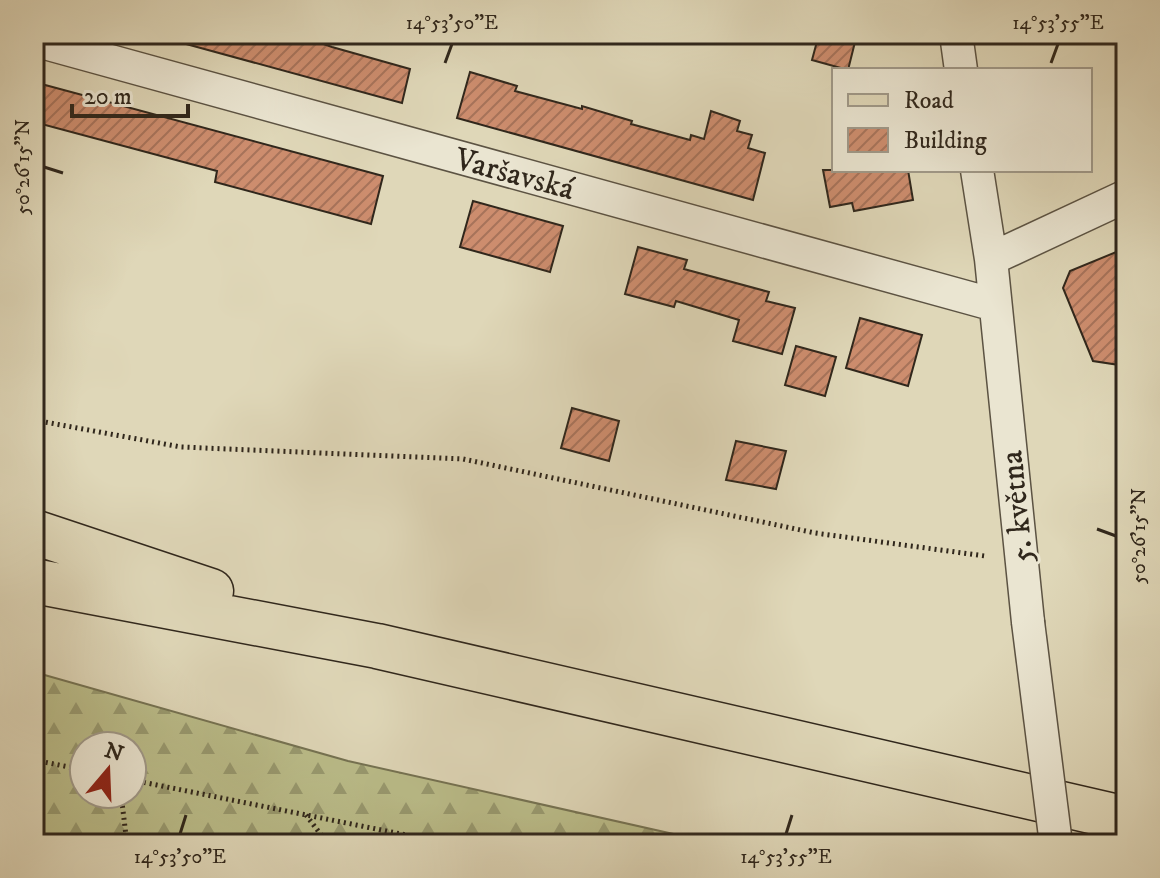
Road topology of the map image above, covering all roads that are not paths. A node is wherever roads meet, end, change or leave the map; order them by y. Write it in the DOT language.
graph roads {
  1 [pos="956,34"];
  2 [pos="34,40"];
  3 [pos="961,68"];
  4 [pos="977,172"];
  5 [pos="1126,196"];
  6 [pos="991,259"];
  7 [pos="995,305"];
  8 [pos="34,532"];
  9 [pos="34,581"];
  10 [pos="377,646"];
  11 [pos="1126,819"];
  12 [pos="1056,844"];
  1 -- 3 [label="street"];
  2 -- 7 [label="street, Varšavská"];
  4 -- 6 [label="street, 5. května"];
  5 -- 6 [label="street"];
  6 -- 7 [label="street, 5. května"];
  7 -- 12 [label="street, 5. května, bridge"];
  8 -- 10 [label="main road"];
  9 -- 10 [label="main road"];
  10 -- 11 [label="main road"];
}
